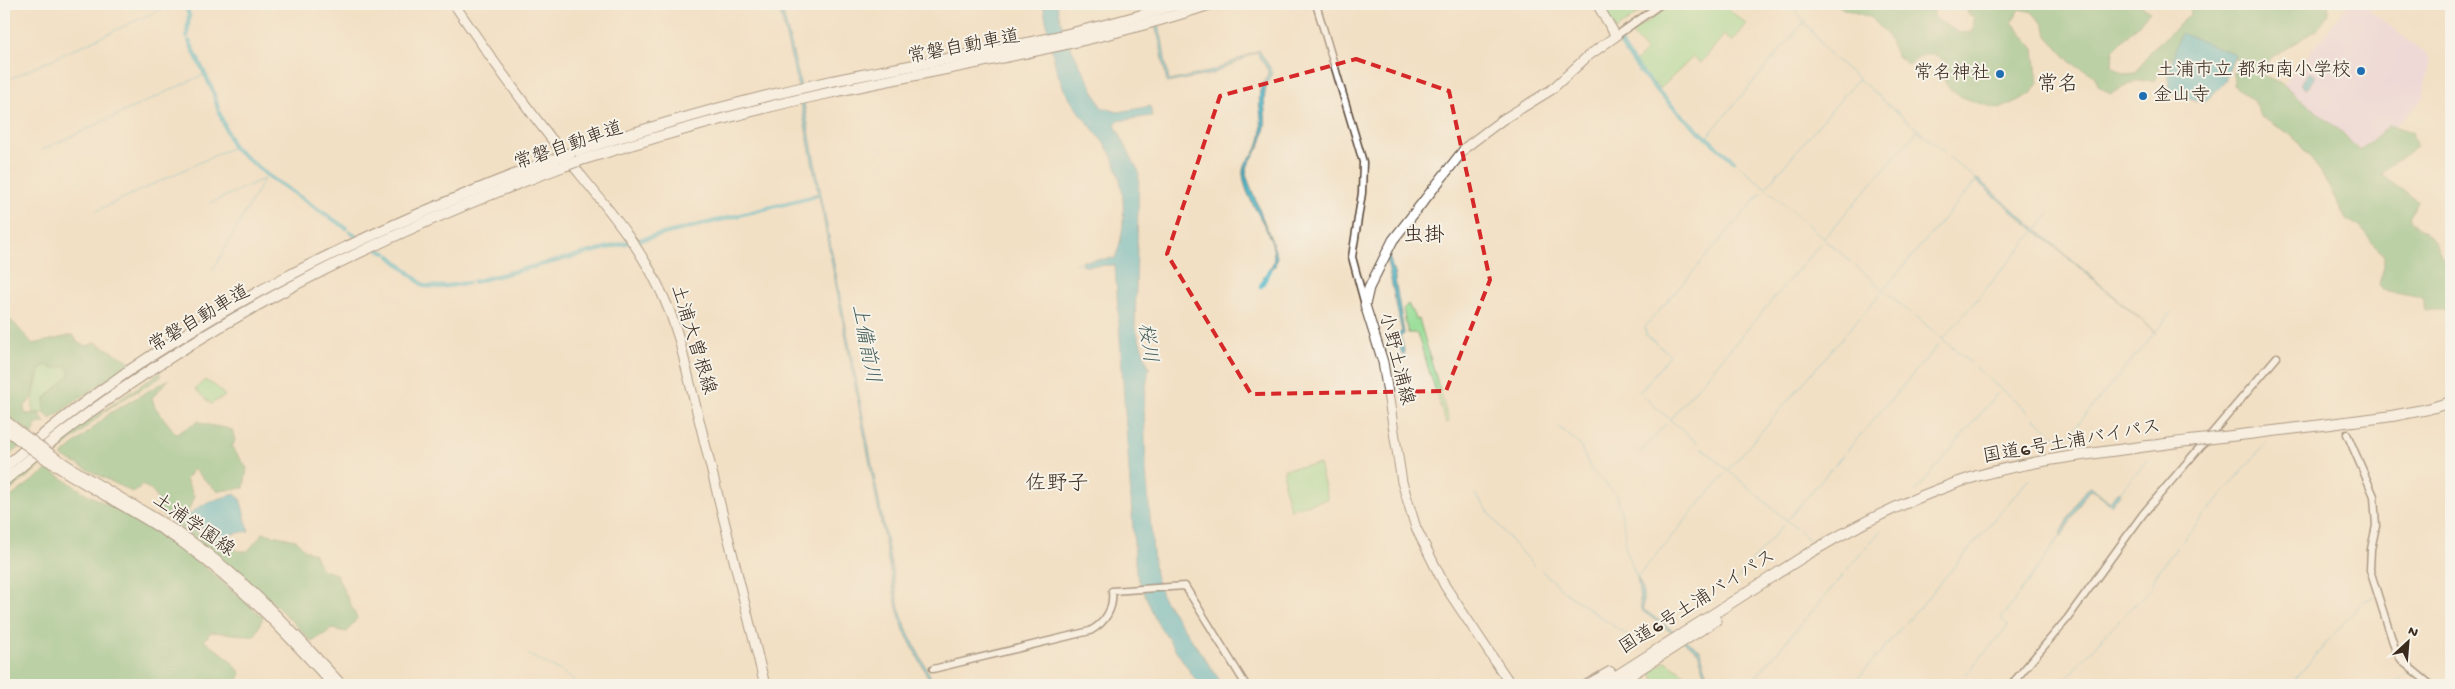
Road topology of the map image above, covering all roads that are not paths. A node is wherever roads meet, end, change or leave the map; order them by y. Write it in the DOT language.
graph roads {
  1 [pos="454,4"];
  2 [pos="1211,4"];
  3 [pos="1316,4"];
  4 [pos="1597,4"];
  5 [pos="1661,4"];
  6 [pos="1177,8"];
  7 [pos="1616,36"];
  8 [pos="830,87"];
  9 [pos="574,157"];
  10 [pos="456,203"];
  11 [pos="1365,306"];
  12 [pos="2277,357"];
  13 [pos="2451,402"];
  14 [pos="2451,408"];
  15 [pos="2429,412"];
  16 [pos="4,418"];
  17 [pos="4,428"];
  18 [pos="2347,434"];
  19 [pos="21,437"];
  20 [pos="49,458"];
  21 [pos="4,468"];
  22 [pos="4,481"];
  23 [pos="1668,647"];
  24 [pos="1636,667"];
  25 [pos="933,670"];
  26 [pos="334,685"];
  27 [pos="342,685"];
  28 [pos="766,685"];
  29 [pos="1246,685"];
  30 [pos="1511,685"];
  31 [pos="1587,685"];
  32 [pos="1602,685"];
  33 [pos="1615,685"];
  34 [pos="1627,685"];
  35 [pos="2011,685"];
  36 [pos="2431,685"];
  1 -- 28 [label="main road, 土浦大曽根線"];
  2 -- 6 [label="highway, 常磐自動車道"];
  3 -- 11 [label="street"];
  4 -- 7 [label="main road"];
  5 -- 7 [label="street"];
  6 -- 8 [label="highway, 常磐自動車道"];
  7 -- 11 [label="main road, 小野土浦線"];
  8 -- 9 [label="highway, 常磐自動車道"];
  8 -- 9 [label="highway, 常磐自動車道"];
  9 -- 10 [label="highway, 常磐自動車道, bridge"];
  10 -- 21 [label="highway, 常磐自動車道"];
  10 -- 22 [label="highway, 常磐自動車道"];
  11 -- 30 [label="main road, 小野土浦線"];
  12 -- 35 [label="street"];
  13 -- 15 [label="highway, 国道6号土浦バイパス"];
  14 -- 15 [label="highway, 国道6号土浦バイパス"];
  15 -- 23 [label="highway, 国道6号土浦バイパス, bridge"];
  16 -- 19 [label="main road, 土浦学園線"];
  17 -- 19 [label="main road, 土浦学園線"];
  18 -- 36 [label="street"];
  19 -- 20 [label="main road, 土浦学園線, bridge"];
  20 -- 26 [label="main road, 土浦学園線"];
  20 -- 27 [label="main road, 土浦学園線"];
  23 -- 24 [label="highway, 国道6号土浦バイパス"];
  23 -- 24 [label="highway, 国道6号土浦バイパス"];
  24 -- 31 [label="highway"];
  24 -- 32 [label="highway, 国道6号土浦バイパス"];
  24 -- 33 [label="highway, 国道6号土浦バイパス"];
  24 -- 34 [label="highway"];
  25 -- 29 [label="street"];
}
